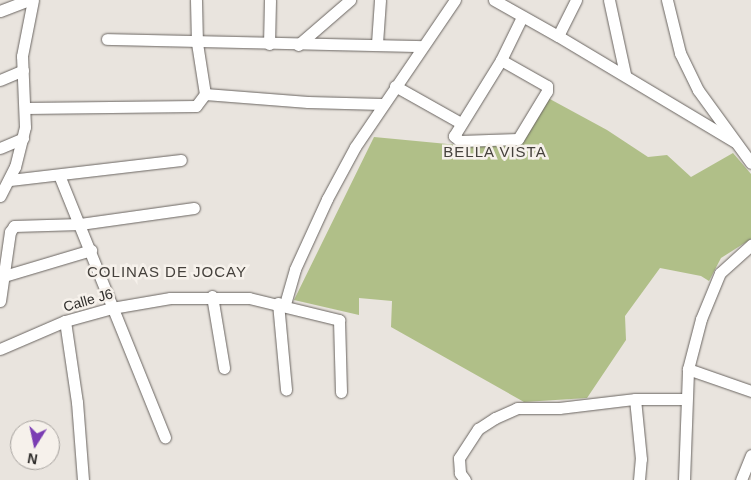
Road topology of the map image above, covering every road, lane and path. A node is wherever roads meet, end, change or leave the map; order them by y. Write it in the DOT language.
graph roads {
  1 [pos="28,0"];
  2 [pos="33,0"];
  3 [pos="196,0"];
  4 [pos="270,0"];
  5 [pos="350,0"];
  6 [pos="380,0"];
  7 [pos="455,0"];
  8 [pos="494,0"];
  9 [pos="576,0"];
  10 [pos="609,0"];
  11 [pos="667,0"];
  12 [pos="0,11"];
  13 [pos="522,17"];
  14 [pos="558,36"];
  15 [pos="107,39"];
  16 [pos="197,43"];
  17 [pos="377,43"];
  18 [pos="269,44"];
  19 [pos="298,45"];
  20 [pos="421,46"];
  21 [pos="501,60"];
  22 [pos="23,70"];
  23 [pos="625,74"];
  24 [pos="0,80"];
  25 [pos="395,86"];
  26 [pos="205,94"];
  27 [pos="382,104"];
  28 [pos="25,108"];
  29 [pos="461,123"];
  30 [pos="23,138"];
  31 [pos="735,142"];
  32 [pos="0,148"];
  33 [pos="181,160"];
  34 [pos="751,163"];
  35 [pos="59,174"];
  36 [pos="10,180"];
  37 [pos="0,196"];
  38 [pos="194,208"];
  39 [pos="80,224"];
  40 [pos="751,245"];
  41 [pos="90,250"];
  42 [pos="4,276"];
  43 [pos="212,296"];
  44 [pos="0,301"];
  45 [pos="281,304"];
  46 [pos="112,308"];
  47 [pos="65,321"];
  48 [pos="0,349"];
  49 [pos="224,368"];
  50 [pos="688,369"];
  51 [pos="286,390"];
  52 [pos="751,391"];
  53 [pos="341,392"];
  54 [pos="635,399"];
  55 [pos="686,399"];
  56 [pos="166,437"];
  57 [pos="751,455"];
  58 [pos="83,480"];
  59 [pos="465,480"];
  60 [pos="639,480"];
  61 [pos="684,480"];
  62 [pos="741,480"];
  1 -- 12 [label="street"];
  2 -- 22 [label="street"];
  3 -- 16 [label="street"];
  4 -- 18 [label="street"];
  5 -- 19 [label="street"];
  6 -- 17 [label="street"];
  7 -- 20 [label="street"];
  8 -- 13 [label="street"];
  9 -- 14 [label="street"];
  10 -- 23 [label="street"];
  11 -- 31 [label="street"];
  13 -- 14 [label="street"];
  13 -- 21 [label="street"];
  14 -- 23 [label="street"];
  15 -- 16 [label="street"];
  16 -- 18 [label="street"];
  16 -- 26 [label="street"];
  17 -- 19 [label="street"];
  17 -- 20 [label="street"];
  18 -- 19 [label="street"];
  20 -- 25 [label="street"];
  21 -- 29 [label="street"];
  21 -- 29 [label="street"];
  22 -- 24 [label="street"];
  22 -- 28 [label="street"];
  23 -- 31 [label="street"];
  25 -- 27 [label="street"];
  25 -- 29 [label="street"];
  26 -- 27 [label="street"];
  26 -- 28 [label="street"];
  27 -- 45 [label="street"];
  28 -- 30 [label="street"];
  30 -- 32 [label="street"];
  30 -- 36 [label="street"];
  31 -- 34 [label="street"];
  33 -- 35 [label="street"];
  35 -- 36 [label="street"];
  35 -- 39 [label="street"];
  36 -- 37 [label="street"];
  38 -- 39 [label="street"];
  39 -- 41 [label="street"];
  39 -- 42 [label="street"];
  40 -- 50 [label="street"];
  41 -- 42 [label="street"];
  41 -- 46 [label="street"];
  42 -- 44 [label="street"];
  43 -- 45 [label="street, Calle J6"];
  43 -- 46 [label="street, Calle J6"];
  43 -- 49 [label="street"];
  45 -- 51 [label="street"];
  45 -- 53 [label="street, Calle J6"];
  46 -- 47 [label="street, Calle J6"];
  46 -- 56 [label="street"];
  47 -- 48 [label="street, Calle J6"];
  47 -- 58 [label="street"];
  50 -- 52 [label="street"];
  50 -- 55 [label="street"];
  54 -- 55 [label="street"];
  54 -- 59 [label="street"];
  54 -- 60 [label="street"];
  55 -- 61 [label="street"];
  57 -- 62 [label="street"];
}
